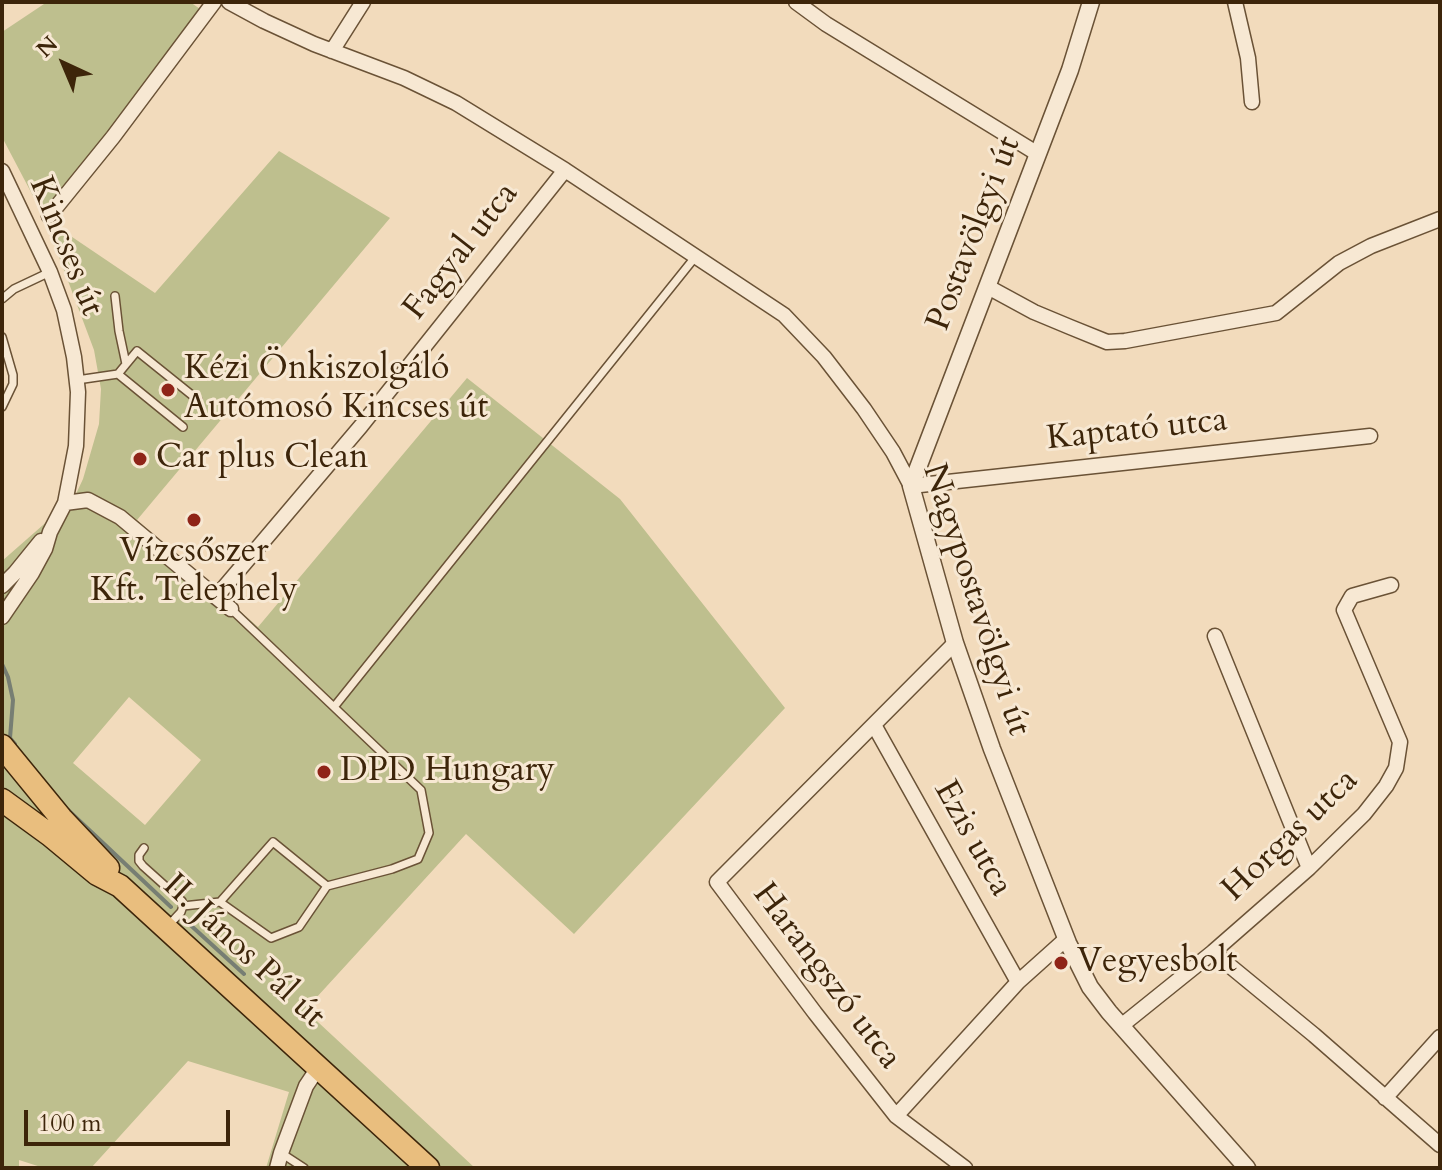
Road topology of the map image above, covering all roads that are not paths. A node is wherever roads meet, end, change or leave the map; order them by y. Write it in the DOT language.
graph roads {
  1 [pos="214,2"];
  2 [pos="229,2"];
  3 [pos="363,2"];
  4 [pos="796,2"];
  5 [pos="1091,2"];
  6 [pos="1235,2"];
  7 [pos="332,51"];
  8 [pos="1252,102"];
  9 [pos="1038,154"];
  10 [pos="565,170"];
  11 [pos="2,171"];
  12 [pos="49,216"];
  13 [pos="1440,219"];
  14 [pos="696,256"];
  15 [pos="50,272"];
  16 [pos="988,287"];
  17 [pos="115,296"];
  18 [pos="2,299"];
  19 [pos="2,337"];
  20 [pos="126,364"];
  21 [pos="118,374"];
  22 [pos="77,380"];
  23 [pos="198,400"];
  24 [pos="2,407"];
  25 [pos="183,427"];
  26 [pos="1370,436"];
  27 [pos="911,486"];
  28 [pos="65,503"];
  29 [pos="50,532"];
  30 [pos="1391,585"];
  31 [pos="2,586"];
  32 [pos="216,597"];
  33 [pos="231,609"];
  34 [pos="2,617"];
  35 [pos="1215,636"];
  36 [pos="955,643"];
  37 [pos="334,707"];
  38 [pos="874,725"];
  39 [pos="2,746"];
  40 [pos="2,800"];
  41 [pos="144,848"];
  42 [pos="1309,868"];
  43 [pos="120,886"];
  44 [pos="327,886"];
  45 [pos="220,902"];
  46 [pos="183,906"];
  47 [pos="166,928"];
  48 [pos="1066,939"];
  49 [pos="1213,952"];
  50 [pos="1018,982"];
  51 [pos="1121,1026"];
  52 [pos="1440,1037"];
  53 [pos="318,1068"];
  54 [pos="1385,1098"];
  55 [pos="896,1116"];
  56 [pos="1440,1145"];
  57 [pos="279,1160"];
  58 [pos="304,1168"];
  59 [pos="428,1168"];
  60 [pos="965,1168"];
  61 [pos="1247,1168"];
  1 -- 12 [label="street"];
  2 -- 7 [label="street, Nagypostavölgyi út"];
  3 -- 7 [label="street"];
  4 -- 9 [label="street"];
  5 -- 9 [label="street, Postavölgyi út"];
  6 -- 8 [label="street"];
  7 -- 10 [label="street, Nagypostavölgyi út"];
  9 -- 16 [label="street, Postavölgyi út"];
  10 -- 14 [label="street, Nagypostavölgyi út"];
  10 -- 32 [label="street, Fagyal utca"];
  11 -- 15 [label="street, Kincses út"];
  13 -- 16 [label="street"];
  14 -- 27 [label="street, Nagypostavölgyi út"];
  14 -- 37 [label="lane"];
  15 -- 18 [label="lane"];
  15 -- 22 [label="street, Kincses út"];
  16 -- 27 [label="street, Postavölgyi út"];
  17 -- 20 [label="lane"];
  19 -- 24 [label="lane"];
  20 -- 21 [label="lane"];
  20 -- 23 [label="lane"];
  21 -- 22 [label="lane"];
  21 -- 25 [label="lane"];
  22 -- 28 [label="street, Kincses út"];
  26 -- 27 [label="street, Kaptató utca"];
  27 -- 36 [label="street, Nagypostavölgyi út"];
  28 -- 29 [label="street, Kincses út"];
  28 -- 32 [label="street"];
  29 -- 31 [label="street"];
  29 -- 34 [label="street"];
  30 -- 42 [label="street, Horgas utca"];
  32 -- 33 [label="street"];
  33 -- 37 [label="lane"];
  35 -- 42 [label="street"];
  36 -- 38 [label="street, Harangszó utca"];
  36 -- 48 [label="street, Nagypostavölgyi út"];
  37 -- 44 [label="lane"];
  38 -- 50 [label="street, Ezis utca"];
  38 -- 55 [label="street, Harangszó utca"];
  39 -- 43 [label="main road"];
  40 -- 43 [label="main road, II. János Pál út"];
  41 -- 46 [label="lane"];
  42 -- 49 [label="street, Horgas utca"];
  43 -- 47 [label="main road, II. János Pál út"];
  44 -- 45 [label="lane"];
  44 -- 45 [label="lane"];
  45 -- 46 [label="lane"];
  46 -- 47 [label="lane"];
  47 -- 53 [label="main road, II. János Pál út"];
  48 -- 50 [label="street"];
  48 -- 51 [label="street, Nagypostavölgyi út"];
  49 -- 51 [label="street, Horgas utca"];
  49 -- 54 [label="street"];
  50 -- 55 [label="street"];
  51 -- 61 [label="street, Nagypostavölgyi út"];
  52 -- 54 [label="street"];
  53 -- 57 [label="street"];
  53 -- 59 [label="main road, II. János Pál út"];
  54 -- 56 [label="street"];
  55 -- 60 [label="street, Harangszó utca"];
  57 -- 58 [label="lane"];
}
